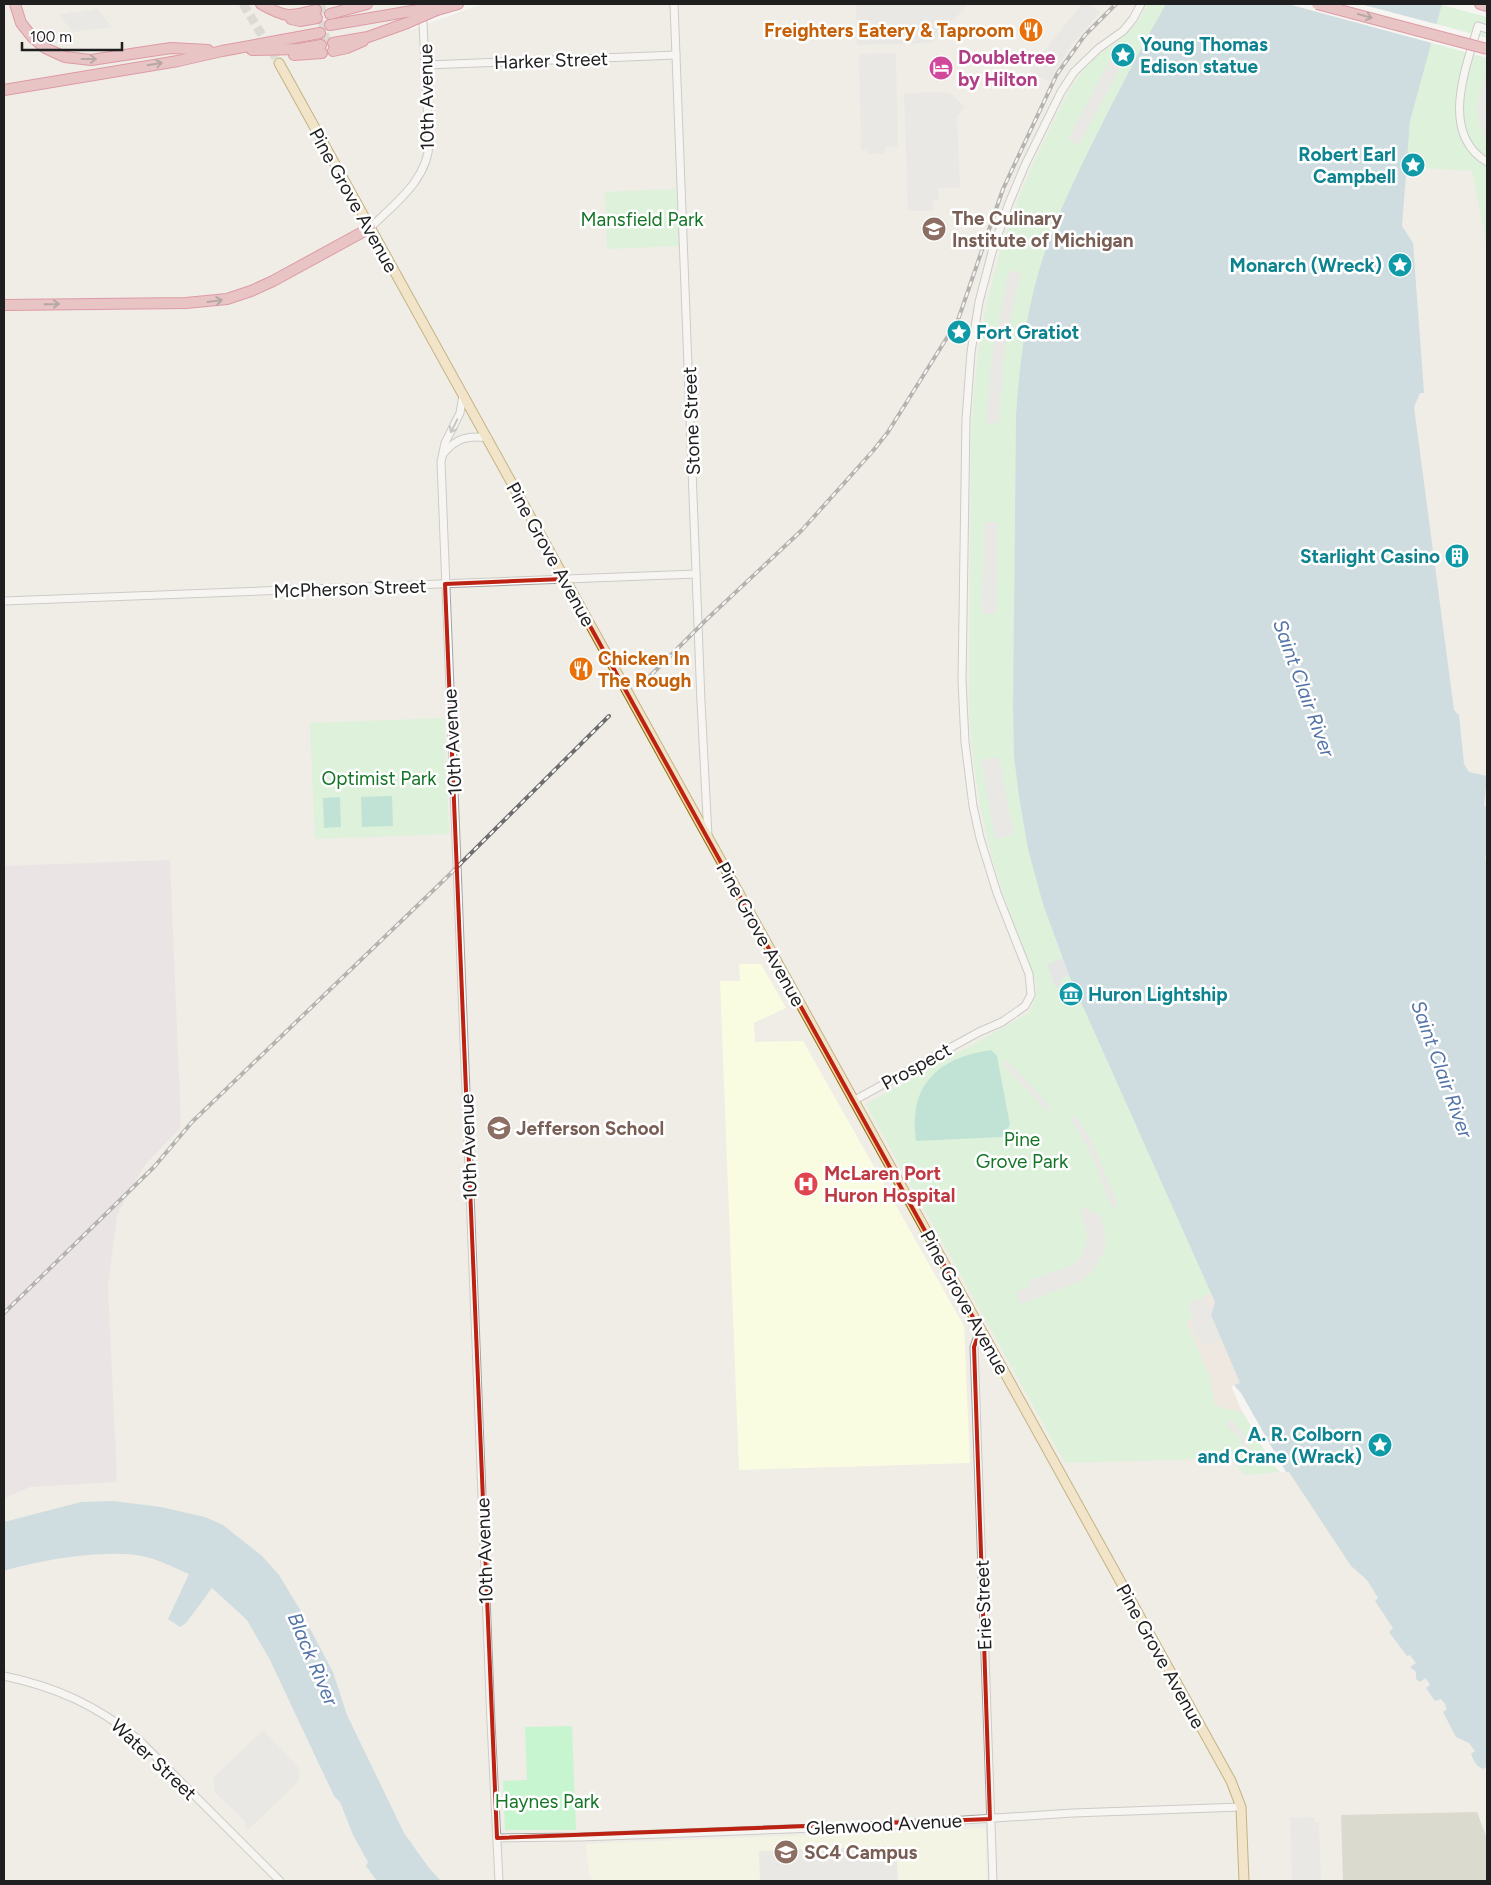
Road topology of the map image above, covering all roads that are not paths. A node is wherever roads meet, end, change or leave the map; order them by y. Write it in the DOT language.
graph roads {
  1 [pos="15,4"];
  2 [pos="260,4"];
  3 [pos="343,4"];
  4 [pos="367,4"];
  5 [pos="422,4"];
  6 [pos="674,4"];
  7 [pos="1141,4"];
  8 [pos="1318,4"];
  9 [pos="1480,4"];
  10 [pos="455,5"];
  11 [pos="1487,6"];
  12 [pos="406,18"];
  13 [pos="1487,29"];
  14 [pos="331,30"];
  15 [pos="319,32"];
  16 [pos="236,48"];
  17 [pos="1487,49"];
  18 [pos="252,50"];
  19 [pos="222,51"];
  20 [pos="676,55"];
  21 [pos="278,63"];
  22 [pos="426,65"];
  23 [pos="4,90"];
  24 [pos="1487,162"];
  25 [pos="370,228"];
  26 [pos="4,304"];
  27 [pos="462,395"];
  28 [pos="488,438"];
  29 [pos="442,456"];
  30 [pos="696,574"];
  31 [pos="564,579"];
  32 [pos="445,584"];
  33 [pos="4,601"];
  34 [pos="708,838"];
  35 [pos="853,1101"];
  36 [pos="980,1330"];
  37 [pos="4,1676"];
  38 [pos="1241,1807"];
  39 [pos="990,1819"];
  40 [pos="497,1838"];
  41 [pos="280,1881"];
  42 [pos="499,1881"];
  43 [pos="993,1881"];
  44 [pos="1244,1881"];
  1 -- 19 [label="highway, one-way"];
  2 -- 15 [label="highway"];
  3 -- 14 [label="highway"];
  4 -- 14 [label="highway"];
  5 -- 22 [label="street, 10th Avenue"];
  6 -- 20 [label="street, Stone Street"];
  7 -- 35 [label="street, Prospect"];
  8 -- 17 [label="highway, one-way, bridge"];
  9 -- 11 [label="highway"];
  10 -- 12 [label="highway, bridge"];
  10 -- 12 [label="highway, bridge"];
  12 -- 14 [label="highway"];
  12 -- 14 [label="highway"];
  13 -- 24 [label="street"];
  15 -- 16 [label="highway"];
  15 -- 18 [label="highway"];
  15 -- 18 [label="highway"];
  16 -- 18 [label="highway"];
  16 -- 19 [label="highway"];
  23 -- 19 [label="highway, one-way"];
  20 -- 22 [label="street, Harker Street"];
  20 -- 30 [label="street, Stone Street"];
  21 -- 25 [label="main road, Pine Grove Avenue"];
  22 -- 25 [label="street, 10th Avenue"];
  26 -- 25 [label="highway, one-way"];
  25 -- 27 [label="main road, Pine Grove Avenue"];
  27 -- 28 [label="main road, Pine Grove Avenue"];
  27 -- 29 [label="street, 10th Avenue, one-way"];
  28 -- 29 [label="street"];
  28 -- 31 [label="main road, Pine Grove Avenue"];
  29 -- 32 [label="street, 10th Avenue"];
  30 -- 31 [label="street, McPherson Street"];
  30 -- 34 [label="street, Stone Street"];
  31 -- 32 [label="street, McPherson Street"];
  31 -- 34 [label="main road, Pine Grove Avenue"];
  32 -- 33 [label="street, McPherson Street"];
  32 -- 40 [label="street, 10th Avenue"];
  34 -- 35 [label="main road, Pine Grove Avenue"];
  35 -- 36 [label="main road, Pine Grove Avenue"];
  36 -- 38 [label="main road, Pine Grove Avenue"];
  36 -- 39 [label="street, Erie Street"];
  37 -- 41 [label="street, Water Street"];
  38 -- 39 [label="street, Glenwood Avenue"];
  38 -- 44 [label="main road, Pine Grove Avenue"];
  39 -- 40 [label="street, Glenwood Avenue"];
  39 -- 43 [label="street, Erie Street"];
  40 -- 42 [label="street, 10th Avenue"];
}
